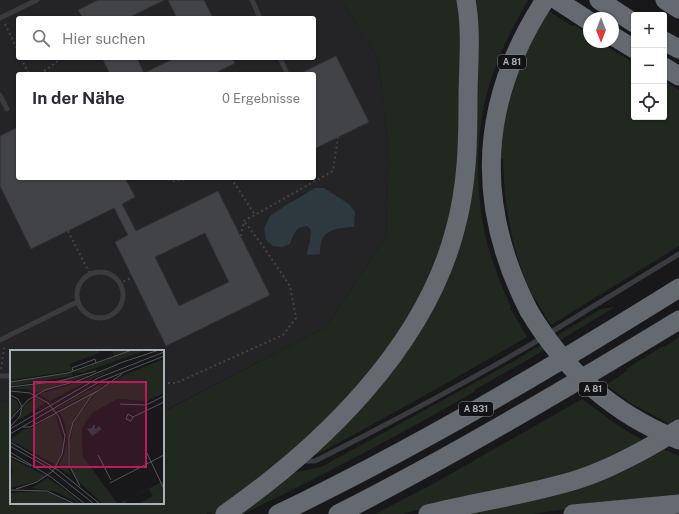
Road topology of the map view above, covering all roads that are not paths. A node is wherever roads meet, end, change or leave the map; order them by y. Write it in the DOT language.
graph roads {
  1 [pos="38,0"];
  2 [pos="252,0"];
  3 [pos="466,0"];
  4 [pos="545,0"];
  5 [pos="599,0"];
  6 [pos="665,0"];
  7 [pos="562,3"];
  8 [pos="679,9"];
  9 [pos="259,16"];
  10 [pos="583,17"];
  11 [pos="1,18"];
  12 [pos="631,21"];
  13 [pos="619,40"];
  14 [pos="667,42"];
  15 [pos="632,48"];
  16 [pos="679,49"];
  17 [pos="281,60"];
  18 [pos="667,69"];
  19 [pos="286,71"];
  20 [pos="679,76"];
  21 [pos="0,95"];
  22 [pos="7,109"];
  23 [pos="679,254"];
  24 [pos="679,288"];
  25 [pos="78,302"];
  26 [pos="679,320"];
  27 [pos="0,340"];
  28 [pos="679,429"];
  29 [pos="679,440"];
  30 [pos="294,460"];
  31 [pos="679,504"];
  32 [pos="224,514"];
  33 [pos="278,514"];
  34 [pos="338,514"];
  35 [pos="428,514"];
  36 [pos="573,514"];
  1 -- 11 [label="lane"];
  2 -- 9 [label="lane"];
  3 -- 30 [label="highway"];
  4 -- 29 [label="highway, A 81, bridge"];
  5 -- 12 [label="highway"];
  6 -- 8 [label="highway"];
  7 -- 10 [label="highway"];
  13 -- 15 [label="highway"];
  14 -- 16 [label="highway"];
  17 -- 19 [label="lane"];
  18 -- 20 [label="highway"];
  21 -- 22 [label="lane"];
  23 -- 30 [label="lane"];
  24 -- 33 [label="highway, A 831"];
  25 -- 25 [label="lane"];
  25 -- 27 [label="lane"];
  26 -- 34 [label="highway, A 831"];
  28 -- 35 [label="highway"];
  30 -- 32 [label="highway"];
  31 -- 36 [label="highway"];
}
